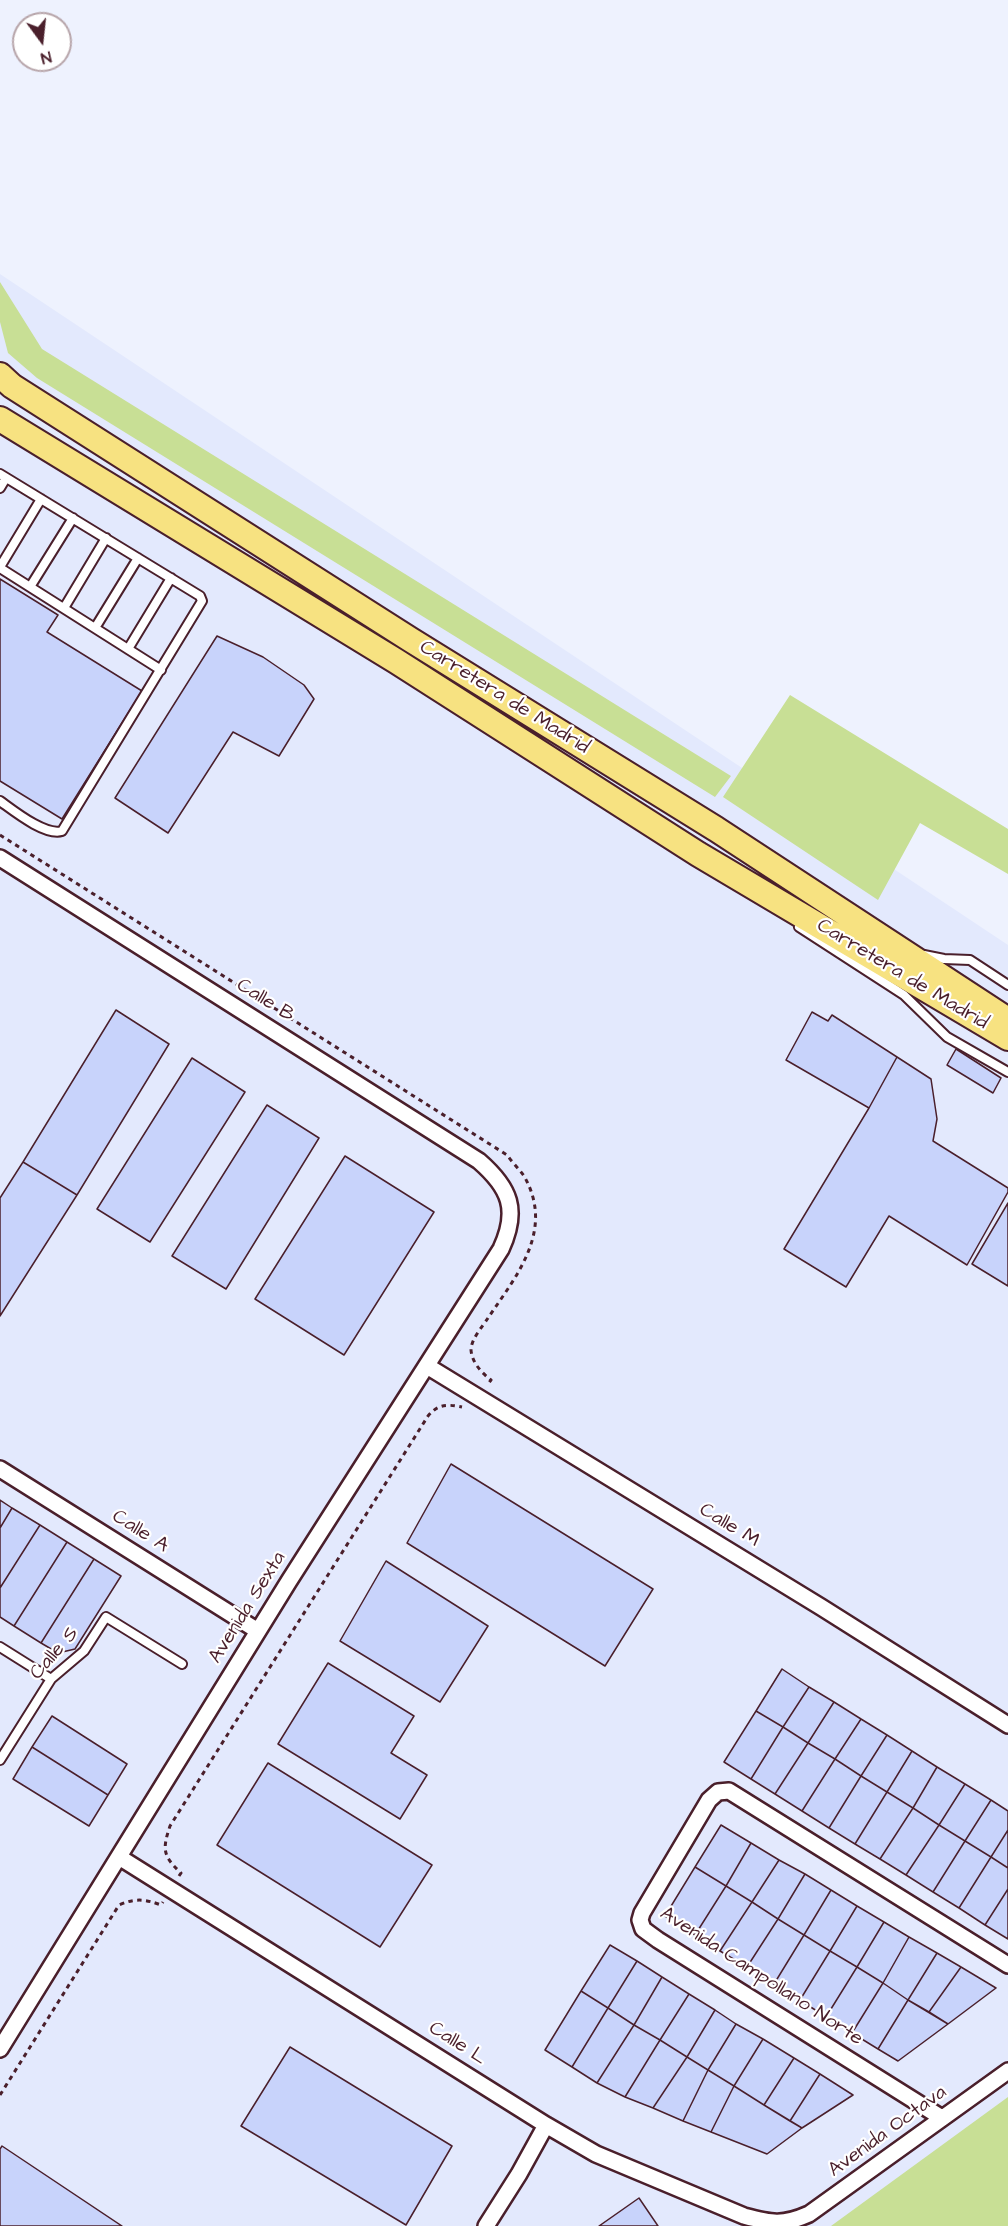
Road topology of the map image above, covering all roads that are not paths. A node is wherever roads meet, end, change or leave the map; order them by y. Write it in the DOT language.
graph roads {
  1 [pos="0,375"];
  2 [pos="0,419"];
  3 [pos="3,476"];
  4 [pos="0,488"];
  5 [pos="41,499"];
  6 [pos="73,518"];
  7 [pos="106,538"];
  8 [pos="138,558"];
  9 [pos="0,568"];
  10 [pos="171,578"];
  11 [pos="30,587"];
  12 [pos="64,608"];
  13 [pos="95,628"];
  14 [pos="128,649"];
  15 [pos="161,670"];
  16 [pos="0,801"];
  17 [pos="698,854"];
  18 [pos="0,858"];
  19 [pos="736,887"];
  20 [pos="795,925"];
  21 [pos="900,950"];
  22 [pos="1008,985"];
  23 [pos="1008,1020"];
  24 [pos="1008,1038"];
  25 [pos="1008,1072"];
  26 [pos="503,1185"];
  27 [pos="427,1366"];
  28 [pos="0,1469"];
  29 [pos="258,1631"];
  30 [pos="0,1647"];
  31 [pos="183,1664"];
  32 [pos="51,1679"];
  33 [pos="1008,1725"];
  34 [pos="0,1760"];
  35 [pos="119,1857"];
  36 [pos="1008,1965"];
  37 [pos="0,2049"];
  38 [pos="1008,2071"];
  39 [pos="942,2118"];
  40 [pos="546,2126"];
  41 [pos="791,2222"];
  42 [pos="486,2226"];
  1 -- 21 [label="main road, Carretera de Madrid"];
  2 -- 17 [label="main road, Carretera de Madrid"];
  3 -- 4 [label="lane"];
  3 -- 5 [label="lane"];
  5 -- 6 [label="lane"];
  5 -- 9 [label="lane"];
  6 -- 7 [label="lane"];
  6 -- 11 [label="lane"];
  7 -- 8 [label="lane"];
  7 -- 12 [label="lane"];
  8 -- 10 [label="lane"];
  8 -- 13 [label="lane"];
  9 -- 11 [label="lane"];
  10 -- 14 [label="lane"];
  10 -- 15 [label="lane"];
  11 -- 12 [label="lane"];
  12 -- 13 [label="lane"];
  13 -- 14 [label="lane"];
  14 -- 15 [label="lane"];
  15 -- 16 [label="lane"];
  17 -- 19 [label="lane"];
  17 -- 24 [label="main road, Carretera de Madrid"];
  18 -- 26 [label="street, Calle B"];
  20 -- 25 [label="lane"];
  21 -- 22 [label="lane"];
  21 -- 23 [label="main road, Carretera de Madrid"];
  26 -- 27 [label="street, Avenida Sexta"];
  27 -- 29 [label="street, Avenida Sexta"];
  27 -- 33 [label="street, Calle M"];
  28 -- 29 [label="street, Calle A"];
  29 -- 35 [label="street, Avenida Sexta"];
  30 -- 32 [label="lane"];
  31 -- 32 [label="lane, Calle S"];
  32 -- 34 [label="lane, Calle S"];
  35 -- 37 [label="street, Avenida Sexta"];
  35 -- 40 [label="street, Calle L"];
  36 -- 39 [label="street, Avenida Campollano Norte"];
  38 -- 39 [label="street, Avenida Octava"];
  39 -- 41 [label="street, Avenida Octava"];
  40 -- 41 [label="street, Calle L"];
  40 -- 42 [label="street"];
}
